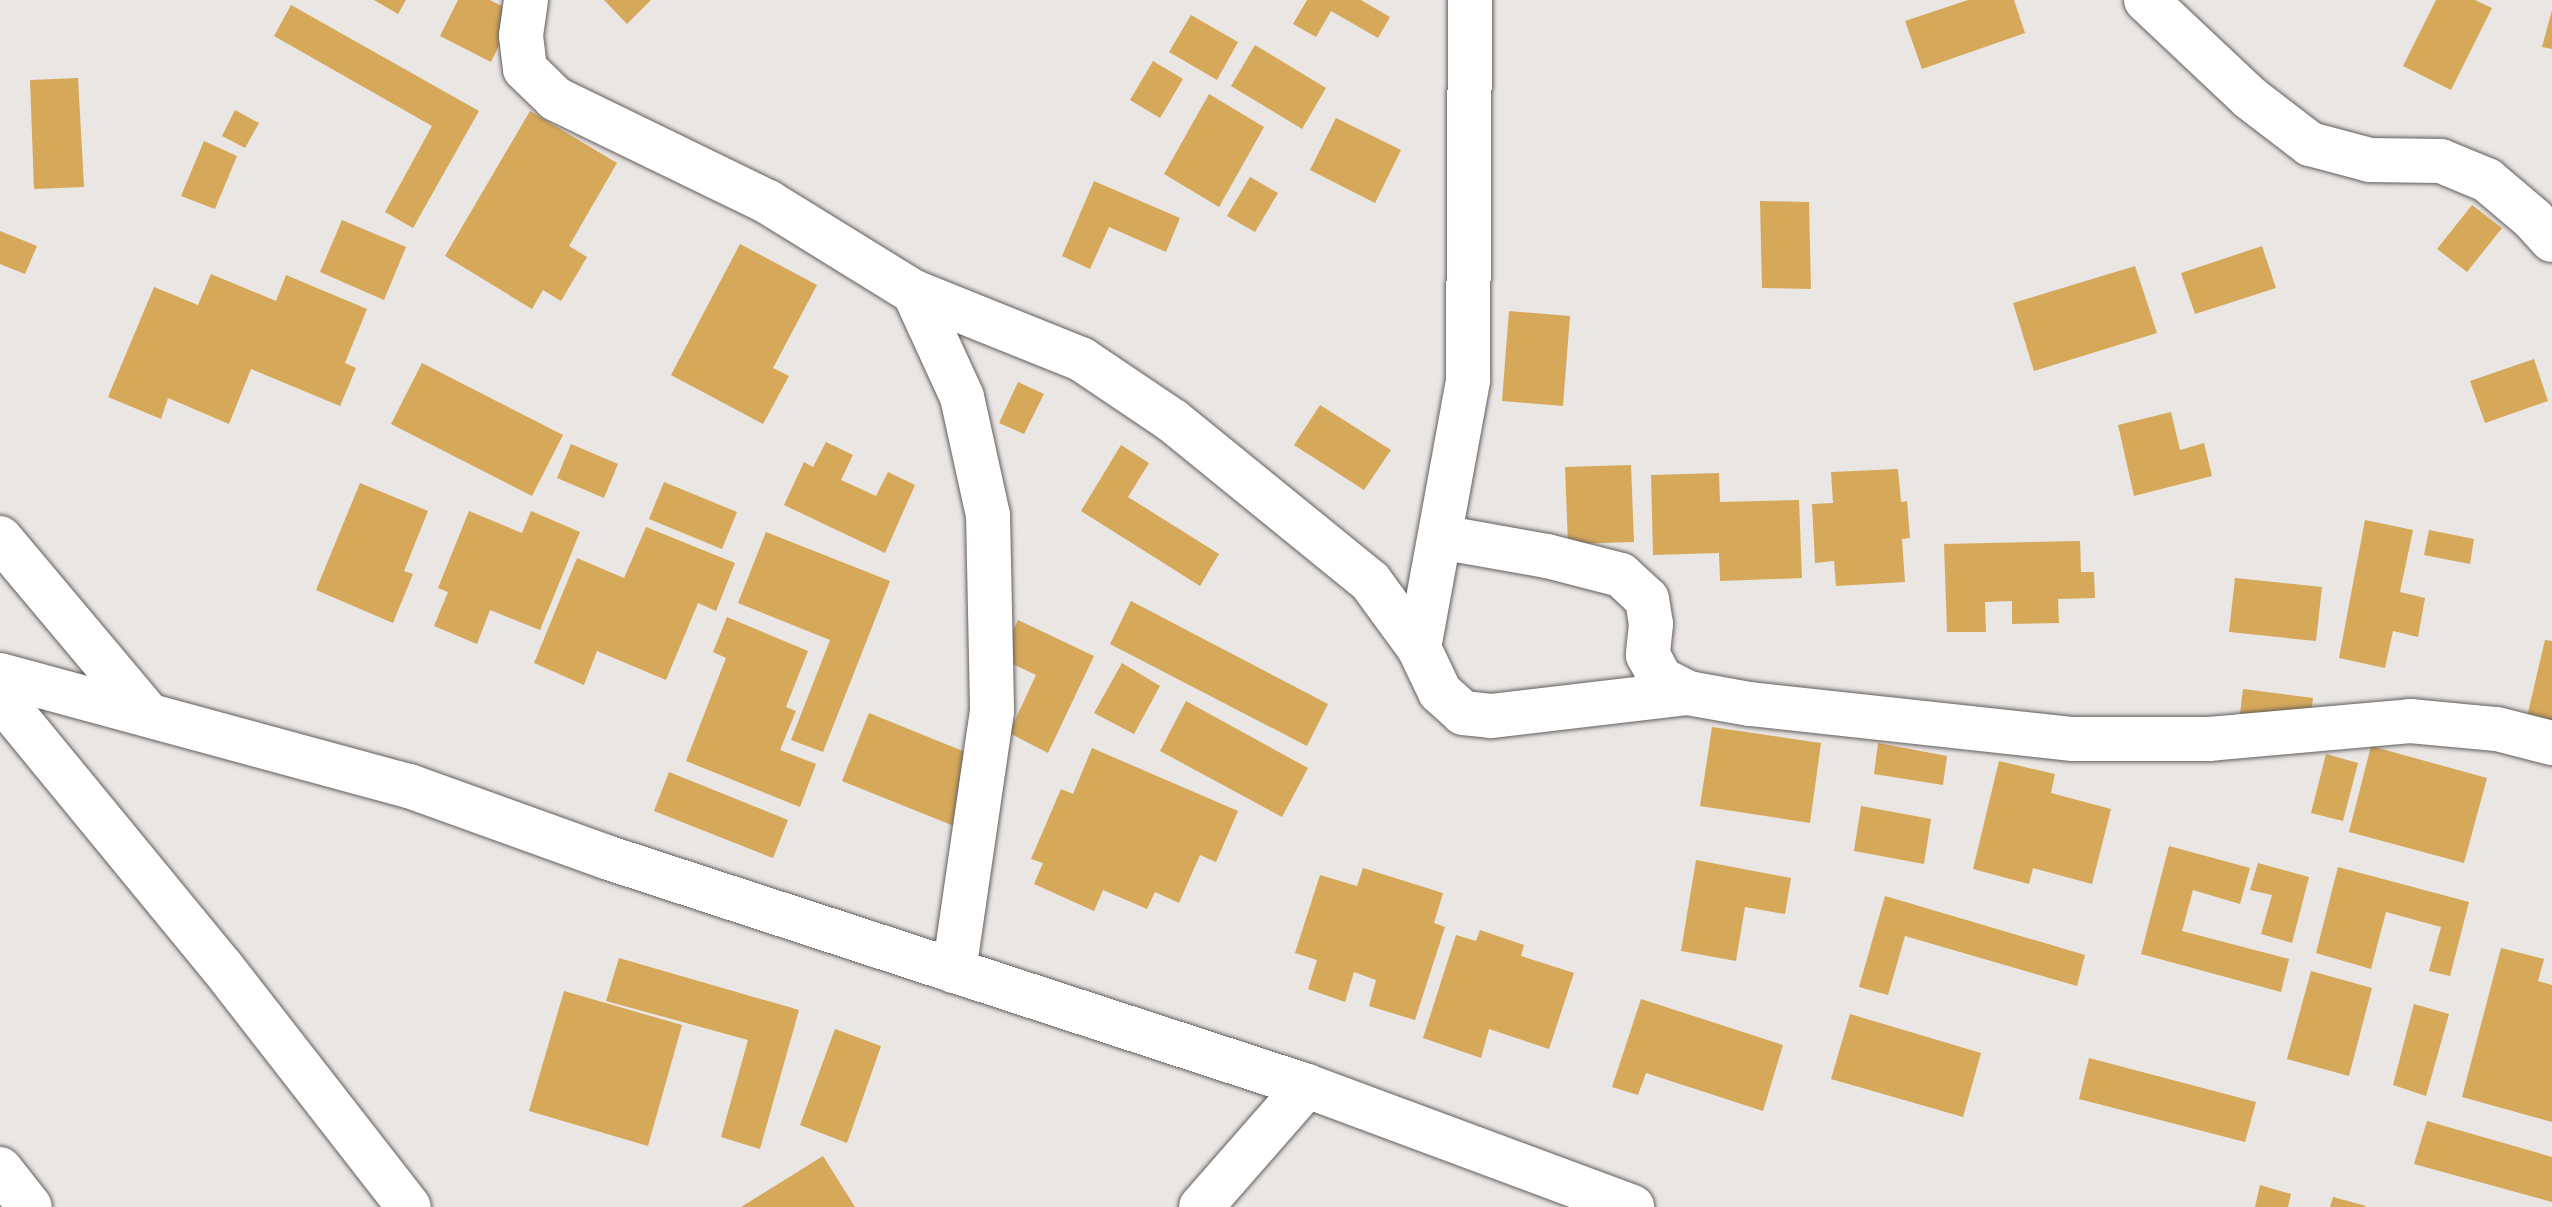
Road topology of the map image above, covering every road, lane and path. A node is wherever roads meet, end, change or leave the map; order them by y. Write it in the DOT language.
graph roads {
  1 [pos="526,0"];
  2 [pos="1470,0"];
  3 [pos="2146,0"];
  4 [pos="2552,240"];
  5 [pos="914,292"];
  6 [pos="1440,537"];
  7 [pos="0,538"];
  8 [pos="1419,648"];
  9 [pos="0,675"];
  10 [pos="1688,693"];
  11 [pos="0,697"];
  12 [pos="146,712"];
  13 [pos="2552,743"];
  14 [pos="954,971"];
  15 [pos="1307,1086"];
  16 [pos="0,1169"];
  17 [pos="30,1207"];
  18 [pos="409,1207"];
  19 [pos="1201,1207"];
  20 [pos="1632,1207"];
  1 -- 5 [label="main road"];
  2 -- 6 [label="main road"];
  3 -- 4 [label="main road"];
  5 -- 8 [label="main road"];
  5 -- 14 [label="main road"];
  6 -- 8 [label="main road"];
  6 -- 10 [label="main road"];
  7 -- 12 [label="main road"];
  8 -- 10 [label="main road"];
  9 -- 12 [label="main road"];
  10 -- 13 [label="main road"];
  11 -- 18 [label="main road"];
  12 -- 14 [label="main road"];
  14 -- 15 [label="main road"];
  15 -- 19 [label="main road"];
  15 -- 20 [label="main road"];
  16 -- 17 [label="main road"];
}
